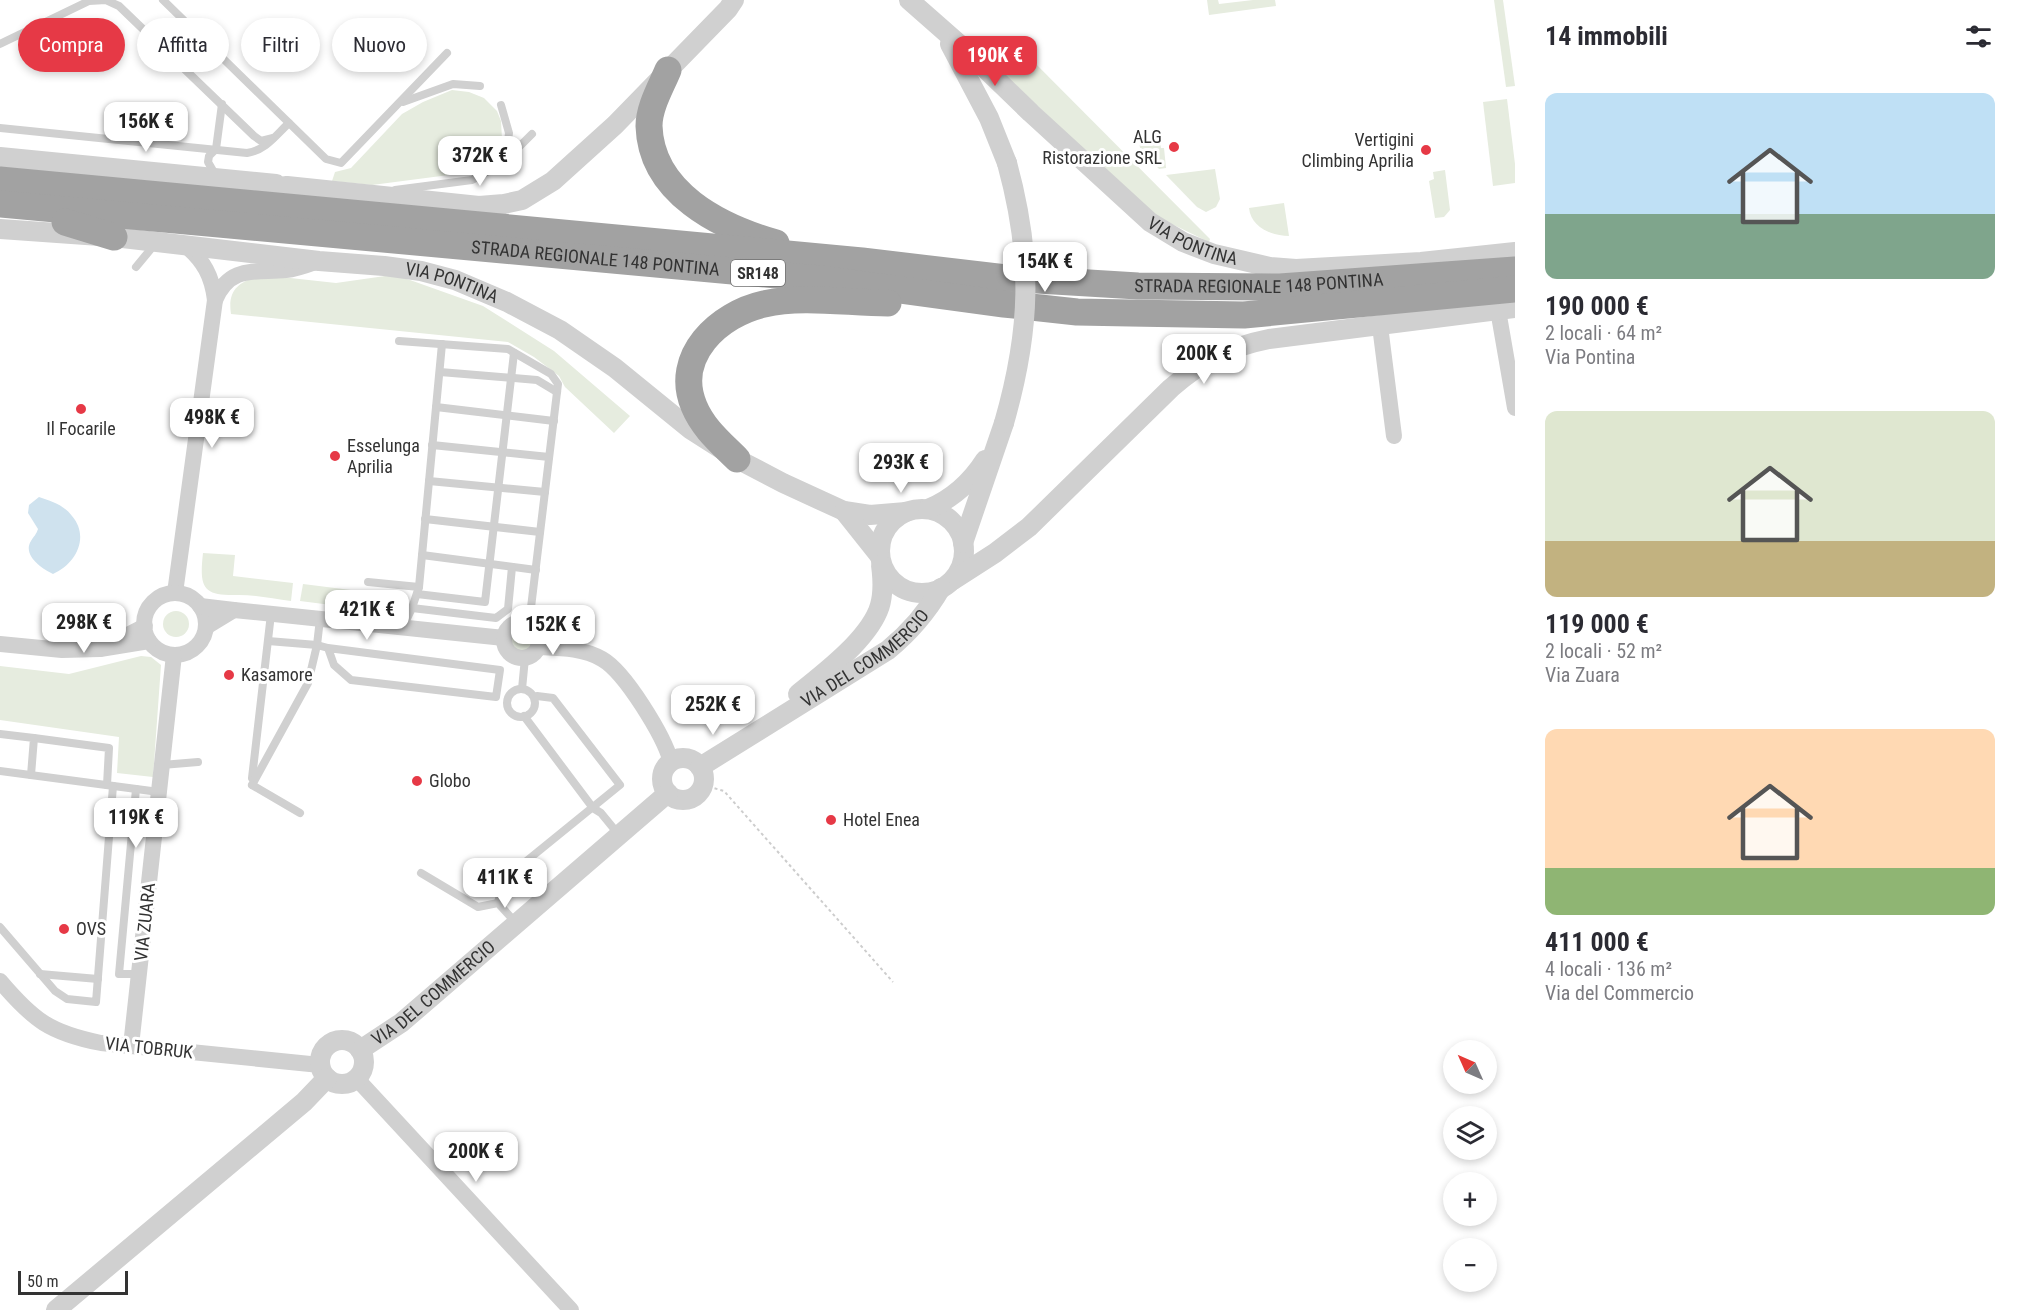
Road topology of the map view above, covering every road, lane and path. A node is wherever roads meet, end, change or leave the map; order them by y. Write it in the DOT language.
graph roads {
  1 [pos="90,0"];
  2 [pos="163,0"];
  3 [pos="746,0"];
  4 [pos="909,0"];
  5 [pos="731,5"];
  6 [pos="943,32"];
  7 [pos="0,44"];
  8 [pos="447,53"];
  9 [pos="668,70"];
  10 [pos="480,86"];
  11 [pos="400,103"];
  12 [pos="222,104"];
  13 [pos="501,105"];
  14 [pos="289,123"];
  15 [pos="0,128"];
  16 [pos="532,134"];
  17 [pos="273,138"];
  18 [pos="216,149"];
  19 [pos="0,157"];
  20 [pos="490,170"];
  21 [pos="219,179"];
  22 [pos="0,180"];
  23 [pos="287,186"];
  24 [pos="260,190"];
  25 [pos="372,194"];
  26 [pos="195,199"];
  27 [pos="3,221"];
  28 [pos="114,237"];
  29 [pos="156,242"];
  30 [pos="185,245"];
  31 [pos="1515,252"];
  32 [pos="319,261"];
  33 [pos="862,261"];
  34 [pos="136,267"];
  35 [pos="1515,270"];
  36 [pos="1515,289"];
  37 [pos="946,297"];
  38 [pos="215,300"];
  39 [pos="1507,309"];
  40 [pos="1380,326"];
  41 [pos="399,341"];
  42 [pos="442,344"];
  43 [pos="514,353"];
  44 [pos="440,372"];
  45 [pos="511,378"];
  46 [pos="557,392"];
  47 [pos="436,407"];
  48 [pos="1515,408"];
  49 [pos="507,415"];
  50 [pos="554,421"];
  51 [pos="1004,423"];
  52 [pos="1394,436"];
  53 [pos="432,445"];
  54 [pos="503,452"];
  55 [pos="549,457"];
  56 [pos="737,459"];
  57 [pos="429,481"];
  58 [pos="499,488"];
  59 [pos="545,492"];
  60 [pos="928,509"];
  61 [pos="844,511"];
  62 [pos="906,512"];
  63 [pos="425,519"];
  64 [pos="494,527"];
  65 [pos="540,532"];
  66 [pos="963,543"];
  67 [pos="422,555"];
  68 [pos="880,560"];
  69 [pos="490,564"];
  70 [pos="512,567"];
  71 [pos="536,570"];
  72 [pos="368,582"];
  73 [pos="947,584"];
  74 [pos="418,591"];
  75 [pos="175,593"];
  76 [pos="200,606"];
  77 [pos="412,608"];
  78 [pos="234,610"];
  79 [pos="270,614"];
  80 [pos="320,619"];
  81 [pos="529,624"];
  82 [pos="206,627"];
  83 [pos="403,627"];
  84 [pos="147,633"];
  85 [pos="504,638"];
  86 [pos="268,641"];
  87 [pos="0,644"];
  88 [pos="317,645"];
  89 [pos="328,648"];
  90 [pos="532,652"];
  91 [pos="174,655"];
  92 [pos="522,689"];
  93 [pos="496,697"];
  94 [pos="508,697"];
  95 [pos="534,698"];
  96 [pos="524,717"];
  97 [pos="0,734"];
  98 [pos="747,736"];
  99 [pos="34,738"];
  100 [pos="198,762"];
  101 [pos="671,762"];
  102 [pos="162,765"];
  103 [pos="0,771"];
  104 [pos="30,775"];
  105 [pos="702,776"];
  106 [pos="252,784"];
  107 [pos="110,786"];
  108 [pos="136,789"];
  109 [pos="159,792"];
  110 [pos="668,793"];
  111 [pos="593,808"];
  112 [pos="300,813"];
  113 [pos="620,835"];
  114 [pos="421,873"];
  115 [pos="498,903"];
  116 [pos="516,924"];
  117 [pos="0,927"];
  118 [pos="40,974"];
  119 [pos="139,974"];
  120 [pos="98,978"];
  121 [pos="0,981"];
  122 [pos="893,982"];
  123 [pos="131,1046"];
  124 [pos="360,1050"];
  125 [pos="323,1072"];
  126 [pos="357,1079"];
  127 [pos="56,1310"];
  128 [pos="571,1310"];
  1 -- 7 [label="lane"];
  1 -- 12 [label="lane"];
  2 -- 14 [label="lane"];
  3 -- 5 [label="street"];
  4 -- 6 [label="street"];
  5 -- 9 [label="street"];
  6 -- 31 [label="street, VIA PONTINA"];
  6 -- 51 [label="street, bridge"];
  8 -- 11 [label="lane"];
  9 -- 25 [label="street"];
  9 -- 33 [label="highway"];
  10 -- 11 [label="lane"];
  11 -- 14 [label="lane"];
  12 -- 17 [label="lane"];
  12 -- 18 [label="lane"];
  13 -- 20 [label="lane"];
  14 -- 17 [label="lane"];
  15 -- 18 [label="lane"];
  16 -- 20 [label="lane"];
  17 -- 18 [label="lane"];
  18 -- 21 [label="lane"];
  19 -- 21 [label="street"];
  20 -- 25 [label="lane"];
  21 -- 23 [label="street"];
  22 -- 26 [label="highway, STRADA REGIONALE 148 PONTINA / SR148"];
  23 -- 24 [label="street"];
  23 -- 25 [label="street"];
  24 -- 26 [label="highway"];
  26 -- 33 [label="highway, STRADA REGIONALE 148 PONTINA / SR148"];
  27 -- 28 [label="highway"];
  27 -- 37 [label="highway, STRADA REGIONALE 148 PONTINA / SR148"];
  28 -- 29 [label="street, VIA PONTINA"];
  29 -- 30 [label="street, VIA PONTINA"];
  29 -- 34 [label="lane"];
  30 -- 32 [label="street, VIA PONTINA"];
  30 -- 38 [label="street"];
  32 -- 38 [label="street"];
  32 -- 56 [label="street, VIA PONTINA"];
  33 -- 35 [label="highway, STRADA REGIONALE 148 PONTINA / SR148"];
  36 -- 37 [label="highway, STRADA REGIONALE 148 PONTINA / SR148"];
  37 -- 56 [label="highway"];
  38 -- 75 [label="street"];
  39 -- 40 [label="street"];
  39 -- 48 [label="street"];
  40 -- 52 [label="street"];
  40 -- 73 [label="street"];
  41 -- 42 [label="lane"];
  42 -- 43 [label="lane"];
  42 -- 44 [label="lane"];
  43 -- 45 [label="lane"];
  43 -- 46 [label="lane"];
  44 -- 45 [label="lane"];
  44 -- 47 [label="lane"];
  45 -- 46 [label="lane"];
  45 -- 49 [label="lane"];
  46 -- 50 [label="lane"];
  47 -- 49 [label="lane"];
  47 -- 53 [label="lane"];
  49 -- 50 [label="lane"];
  49 -- 54 [label="lane"];
  50 -- 55 [label="lane"];
  51 -- 60 [label="street"];
  51 -- 66 [label="street"];
  53 -- 54 [label="lane"];
  53 -- 57 [label="lane"];
  54 -- 55 [label="lane"];
  54 -- 58 [label="lane"];
  55 -- 59 [label="lane"];
  56 -- 61 [label="street, VIA PONTINA"];
  57 -- 58 [label="lane"];
  57 -- 63 [label="lane"];
  58 -- 59 [label="lane"];
  58 -- 64 [label="lane"];
  59 -- 65 [label="lane"];
  60 -- 62 [label="street"];
  60 -- 66 [label="street"];
  61 -- 62 [label="street, VIA PONTINA"];
  61 -- 68 [label="street, VIA PONTINA"];
  62 -- 68 [label="street"];
  63 -- 64 [label="lane"];
  63 -- 67 [label="lane"];
  64 -- 65 [label="lane"];
  64 -- 69 [label="lane"];
  65 -- 71 [label="lane"];
  66 -- 73 [label="street"];
  67 -- 69 [label="lane"];
  67 -- 74 [label="lane"];
  68 -- 73 [label="street"];
  68 -- 98 [label="street, VIA DEL COMMERCIO"];
  69 -- 70 [label="lane"];
  69 -- 74 [label="lane"];
  70 -- 71 [label="lane"];
  70 -- 77 [label="lane"];
  71 -- 81 [label="lane"];
  72 -- 74 [label="lane"];
  73 -- 98 [label="street, VIA DEL COMMERCIO"];
  74 -- 77 [label="lane"];
  75 -- 76 [label="street"];
  75 -- 84 [label="street"];
  76 -- 78 [label="street"];
  76 -- 82 [label="street"];
  77 -- 83 [label="lane"];
  78 -- 79 [label="street"];
  78 -- 82 [label="street"];
  79 -- 80 [label="street"];
  79 -- 86 [label="lane"];
  80 -- 83 [label="street"];
  80 -- 88 [label="lane"];
  81 -- 85 [label="street"];
  81 -- 90 [label="street"];
  82 -- 91 [label="street"];
  83 -- 85 [label="street"];
  84 -- 87 [label="street"];
  84 -- 91 [label="street"];
  85 -- 90 [label="street"];
  86 -- 88 [label="lane"];
  86 -- 106 [label="lane"];
  88 -- 89 [label="lane"];
  88 -- 106 [label="lane"];
  89 -- 93 [label="lane"];
  89 -- 93 [label="lane"];
  90 -- 92 [label="lane"];
  90 -- 101 [label="street"];
  91 -- 102 [label="street, VIA ZUARA"];
  92 -- 94 [label="lane"];
  92 -- 95 [label="lane"];
  93 -- 94 [label="lane"];
  94 -- 96 [label="lane"];
  95 -- 96 [label="lane"];
  95 -- 111 [label="lane"];
  96 -- 111 [label="lane"];
  97 -- 99 [label="lane"];
  98 -- 105 [label="street, VIA DEL COMMERCIO"];
  99 -- 104 [label="lane"];
  99 -- 107 [label="lane"];
  100 -- 102 [label="lane"];
  101 -- 105 [label="street"];
  101 -- 110 [label="street"];
  102 -- 109 [label="street, VIA ZUARA"];
  103 -- 104 [label="lane"];
  104 -- 107 [label="lane"];
  105 -- 110 [label="street"];
  105 -- 122 [label="path"];
  106 -- 112 [label="lane"];
  107 -- 108 [label="lane"];
  107 -- 120 [label="lane"];
  108 -- 109 [label="lane"];
  108 -- 119 [label="lane"];
  109 -- 119 [label="street, VIA ZUARA"];
  110 -- 113 [label="street, VIA DEL COMMERCIO"];
  111 -- 113 [label="lane"];
  111 -- 115 [label="lane"];
  113 -- 116 [label="street, VIA DEL COMMERCIO"];
  114 -- 115 [label="lane"];
  115 -- 116 [label="lane"];
  116 -- 124 [label="street, VIA DEL COMMERCIO"];
  117 -- 118 [label="lane"];
  118 -- 120 [label="lane"];
  118 -- 120 [label="lane"];
  119 -- 123 [label="street, VIA ZUARA"];
  121 -- 123 [label="street, VIA TOBRUK"];
  123 -- 125 [label="street, VIA TOBRUK"];
  124 -- 125 [label="street"];
  124 -- 126 [label="street"];
  125 -- 126 [label="street"];
  125 -- 127 [label="street"];
  126 -- 128 [label="street"];
}
